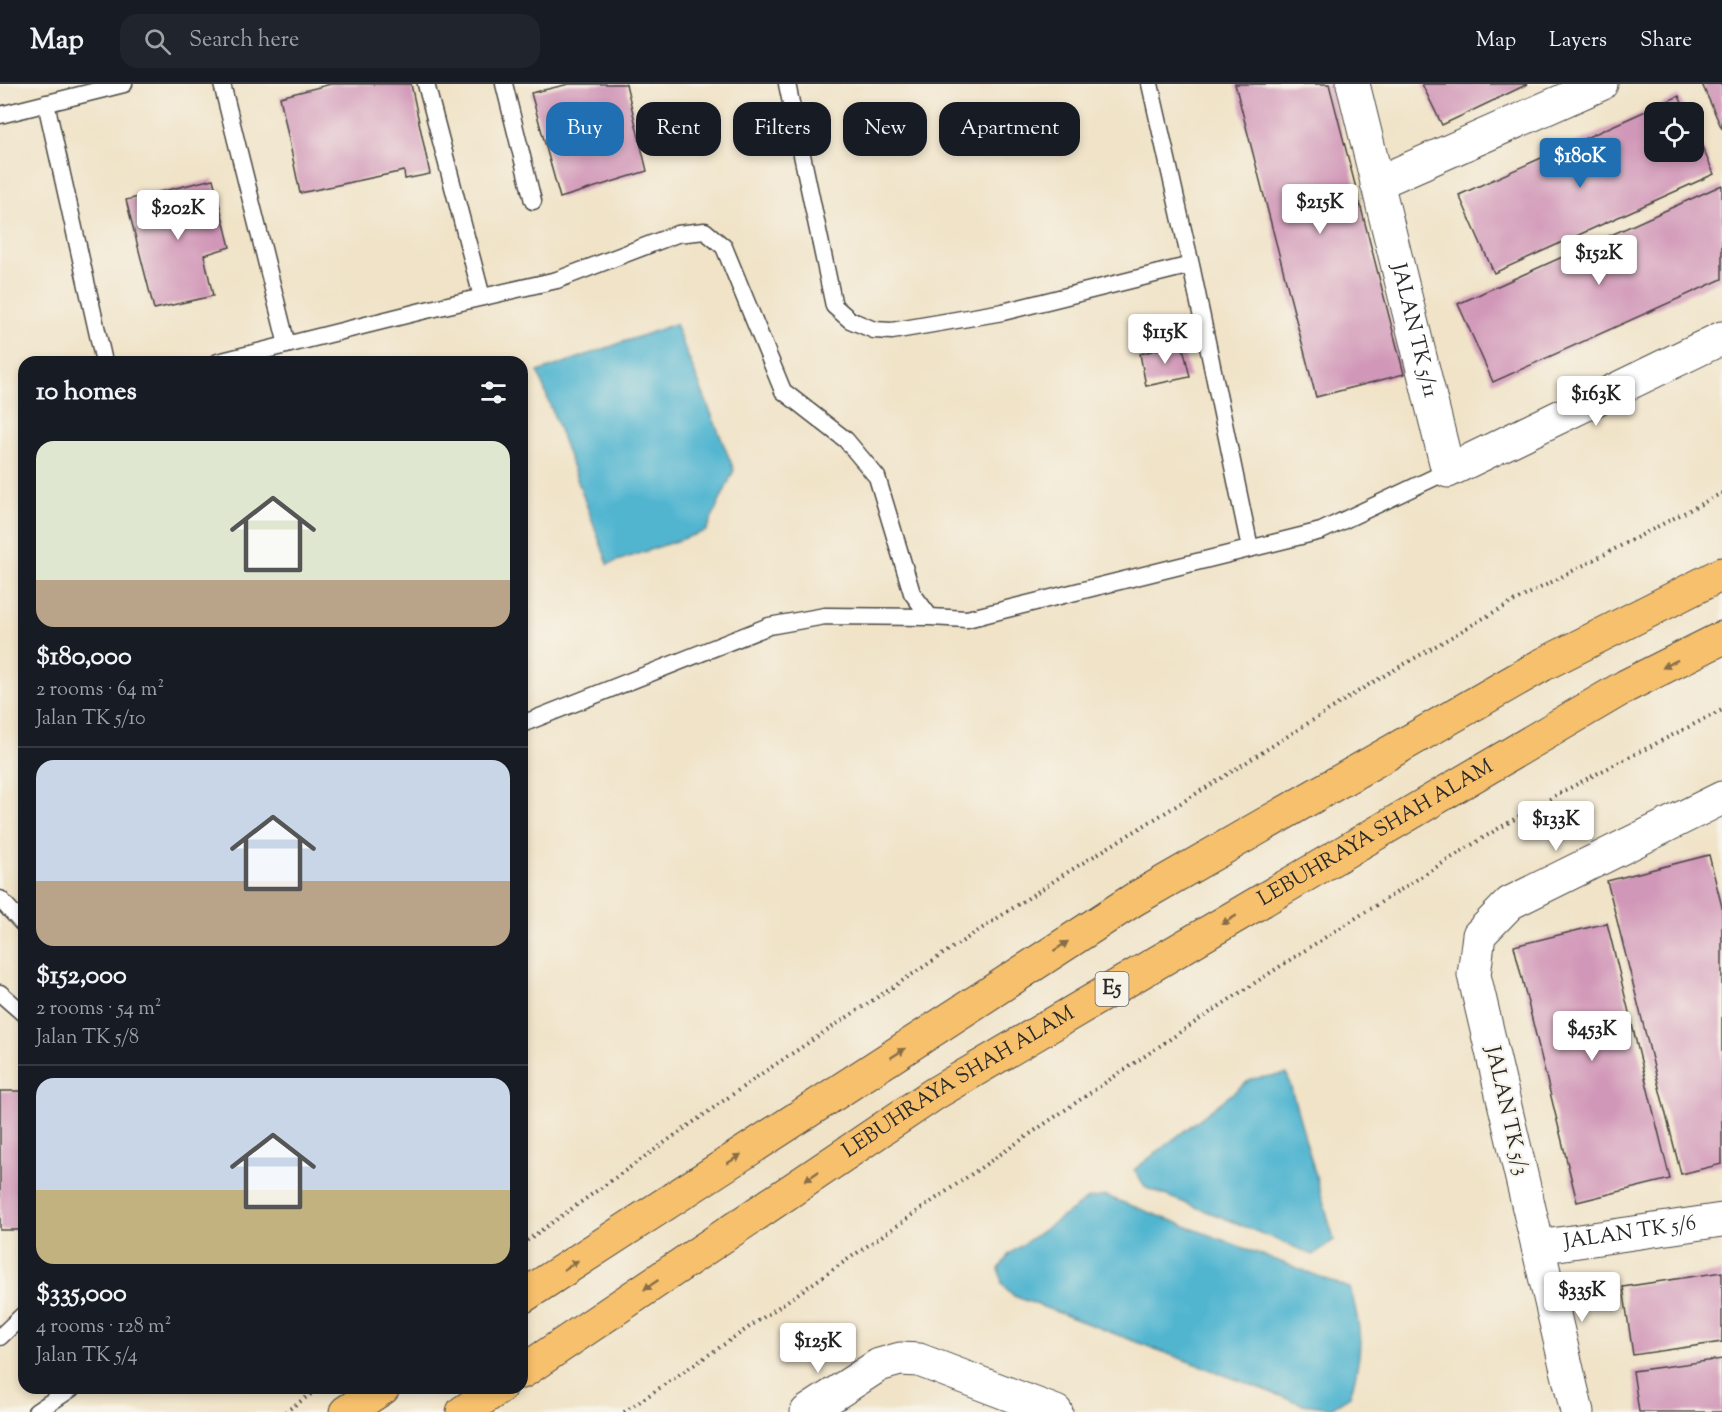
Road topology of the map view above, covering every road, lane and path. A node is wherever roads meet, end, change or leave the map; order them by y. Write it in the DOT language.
graph roads {
  1 [pos="124,84"];
  2 [pos="222,84"];
  3 [pos="426,84"];
  4 [pos="504,84"];
  5 [pos="787,84"];
  6 [pos="1150,84"];
  7 [pos="1353,84"];
  8 [pos="1601,84"];
  9 [pos="46,103"];
  10 [pos="0,115"];
  11 [pos="1377,183"];
  12 [pos="533,201"];
  13 [pos="1191,265"];
  14 [pos="482,297"];
  15 [pos="1722,338"];
  16 [pos="287,345"];
  17 [pos="103,356"];
  18 [pos="242,356"];
  19 [pos="1448,471"];
  20 [pos="1722,494"];
  21 [pos="1250,548"];
  22 [pos="1722,574"];
  23 [pos="930,617"];
  24 [pos="1722,638"];
  25 [pos="1722,710"];
  26 [pos="528,722"];
  27 [pos="1722,798"];
  28 [pos="0,899"];
  29 [pos="18,918"];
  30 [pos="0,993"];
  31 [pos="18,1009"];
  32 [pos="1722,1220"];
  33 [pos="528,1240"];
  34 [pos="1538,1246"];
  35 [pos="528,1293"];
  36 [pos="18,1320"];
  37 [pos="0,1337"];
  38 [pos="528,1368"];
  39 [pos="63,1394"];
  40 [pos="311,1394"];
  41 [pos="374,1394"];
  42 [pos="490,1394"];
  43 [pos="36,1412"];
  44 [pos="285,1412"];
  45 [pos="346,1412"];
  46 [pos="463,1412"];
  47 [pos="624,1412"];
  48 [pos="807,1412"];
  49 [pos="1056,1412"];
  50 [pos="1577,1412"];
  1 -- 9 [label="lane"];
  2 -- 16 [label="lane"];
  3 -- 14 [label="lane"];
  4 -- 12 [label="lane"];
  5 -- 13 [label="lane"];
  6 -- 13 [label="lane"];
  7 -- 11 [label="street, JALAN TK 5/11"];
  8 -- 11 [label="street"];
  9 -- 10 [label="lane"];
  9 -- 17 [label="lane"];
  11 -- 19 [label="street, JALAN TK 5/11"];
  13 -- 21 [label="lane"];
  14 -- 16 [label="lane"];
  14 -- 23 [label="lane"];
  15 -- 19 [label="street"];
  16 -- 18 [label="lane"];
  19 -- 21 [label="lane"];
  20 -- 33 [label="path"];
  21 -- 23 [label="lane"];
  35 -- 22 [label="highway, one-way"];
  23 -- 26 [label="lane"];
  24 -- 38 [label="highway, LEBUHRAYA SHAH ALAM / E5, one-way"];
  25 -- 47 [label="path"];
  27 -- 34 [label="street, JALAN TK 5/3"];
  28 -- 29 [label="lane"];
  30 -- 31 [label="lane"];
  32 -- 34 [label="street, JALAN TK 5/6"];
  34 -- 50 [label="street, JALAN TK 5/3"];
  36 -- 37 [label="lane"];
  39 -- 43 [label="lane"];
  40 -- 44 [label="path"];
  41 -- 45 [label="highway"];
  42 -- 46 [label="highway"];
  48 -- 49 [label="street"];
}
